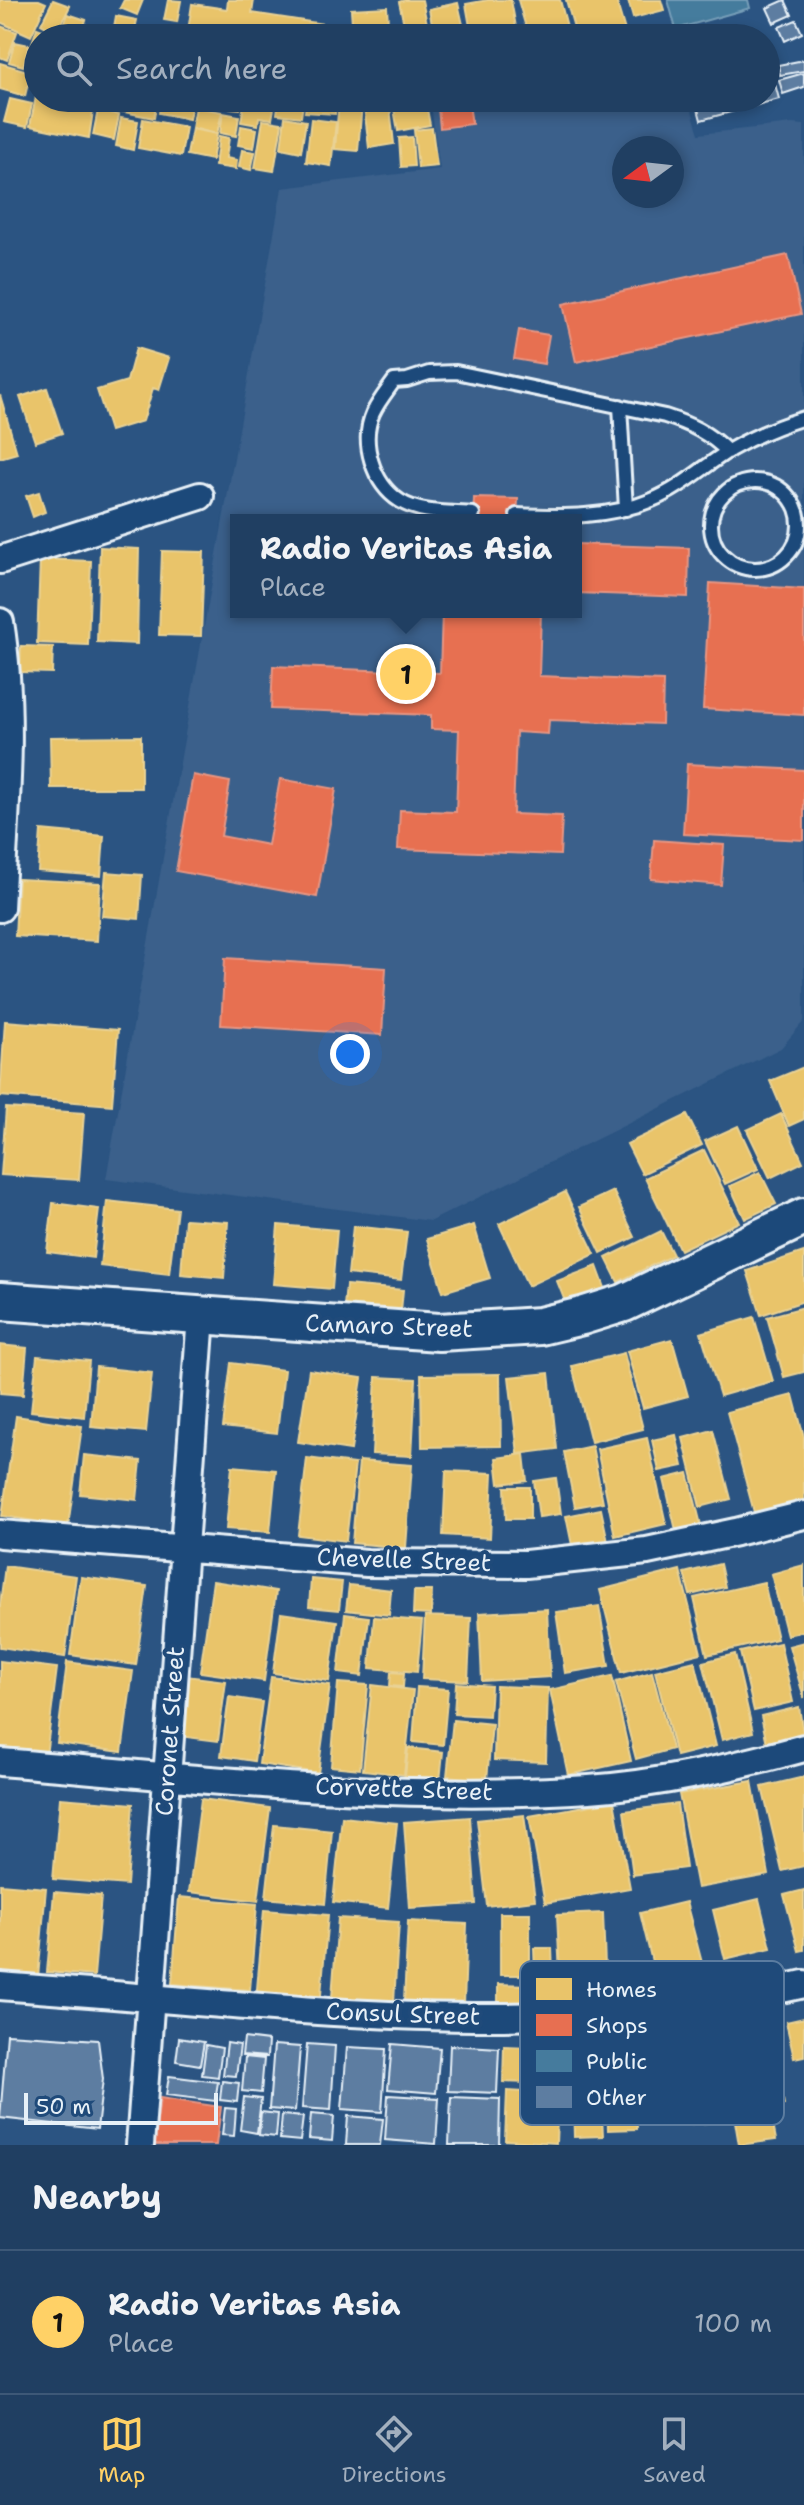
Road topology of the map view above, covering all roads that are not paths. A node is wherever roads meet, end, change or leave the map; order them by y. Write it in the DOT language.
graph roads {
  1 [pos="620,406"];
  2 [pos="804,418"];
  3 [pos="728,452"];
  4 [pos="722,495"];
  5 [pos="200,496"];
  6 [pos="626,509"];
  7 [pos="473,514"];
  8 [pos="582,515"];
  9 [pos="0,560"];
  10 [pos="0,622"];
  11 [pos="0,908"];
  12 [pos="804,1217"];
  13 [pos="0,1301"];
  14 [pos="201,1316"];
  15 [pos="804,1515"];
  16 [pos="0,1534"];
  17 [pos="184,1547"];
  18 [pos="804,1748"];
  19 [pos="0,1762"];
  20 [pos="167,1776"];
  21 [pos="804,1984"];
  22 [pos="0,1986"];
  23 [pos="784,1988"];
  24 [pos="151,1996"];
  25 [pos="520,2017"];
  26 [pos="140,2145"];
  1 -- 3 [label="lane"];
  1 -- 6 [label="lane"];
  1 -- 7 [label="lane"];
  2 -- 3 [label="lane"];
  3 -- 6 [label="lane"];
  4 -- 4 [label="lane"];
  5 -- 9 [label="street"];
  6 -- 8 [label="lane"];
  10 -- 11 [label="street"];
  12 -- 14 [label="street, Camaro Street"];
  13 -- 14 [label="street, Camaro Street"];
  14 -- 17 [label="street, Coronet Street"];
  15 -- 17 [label="street, Chevelle Street"];
  16 -- 17 [label="street, Chevelle Street"];
  17 -- 20 [label="street, Coronet Street"];
  18 -- 20 [label="street, Corvette Street"];
  19 -- 20 [label="street, Corvette Street"];
  20 -- 24 [label="street, Coronet Street"];
  21 -- 23 [label="street, Consul Street"];
  22 -- 24 [label="street, Consul Street"];
  24 -- 25 [label="street, Consul Street"];
  24 -- 26 [label="street, Coronet Street"];
}
